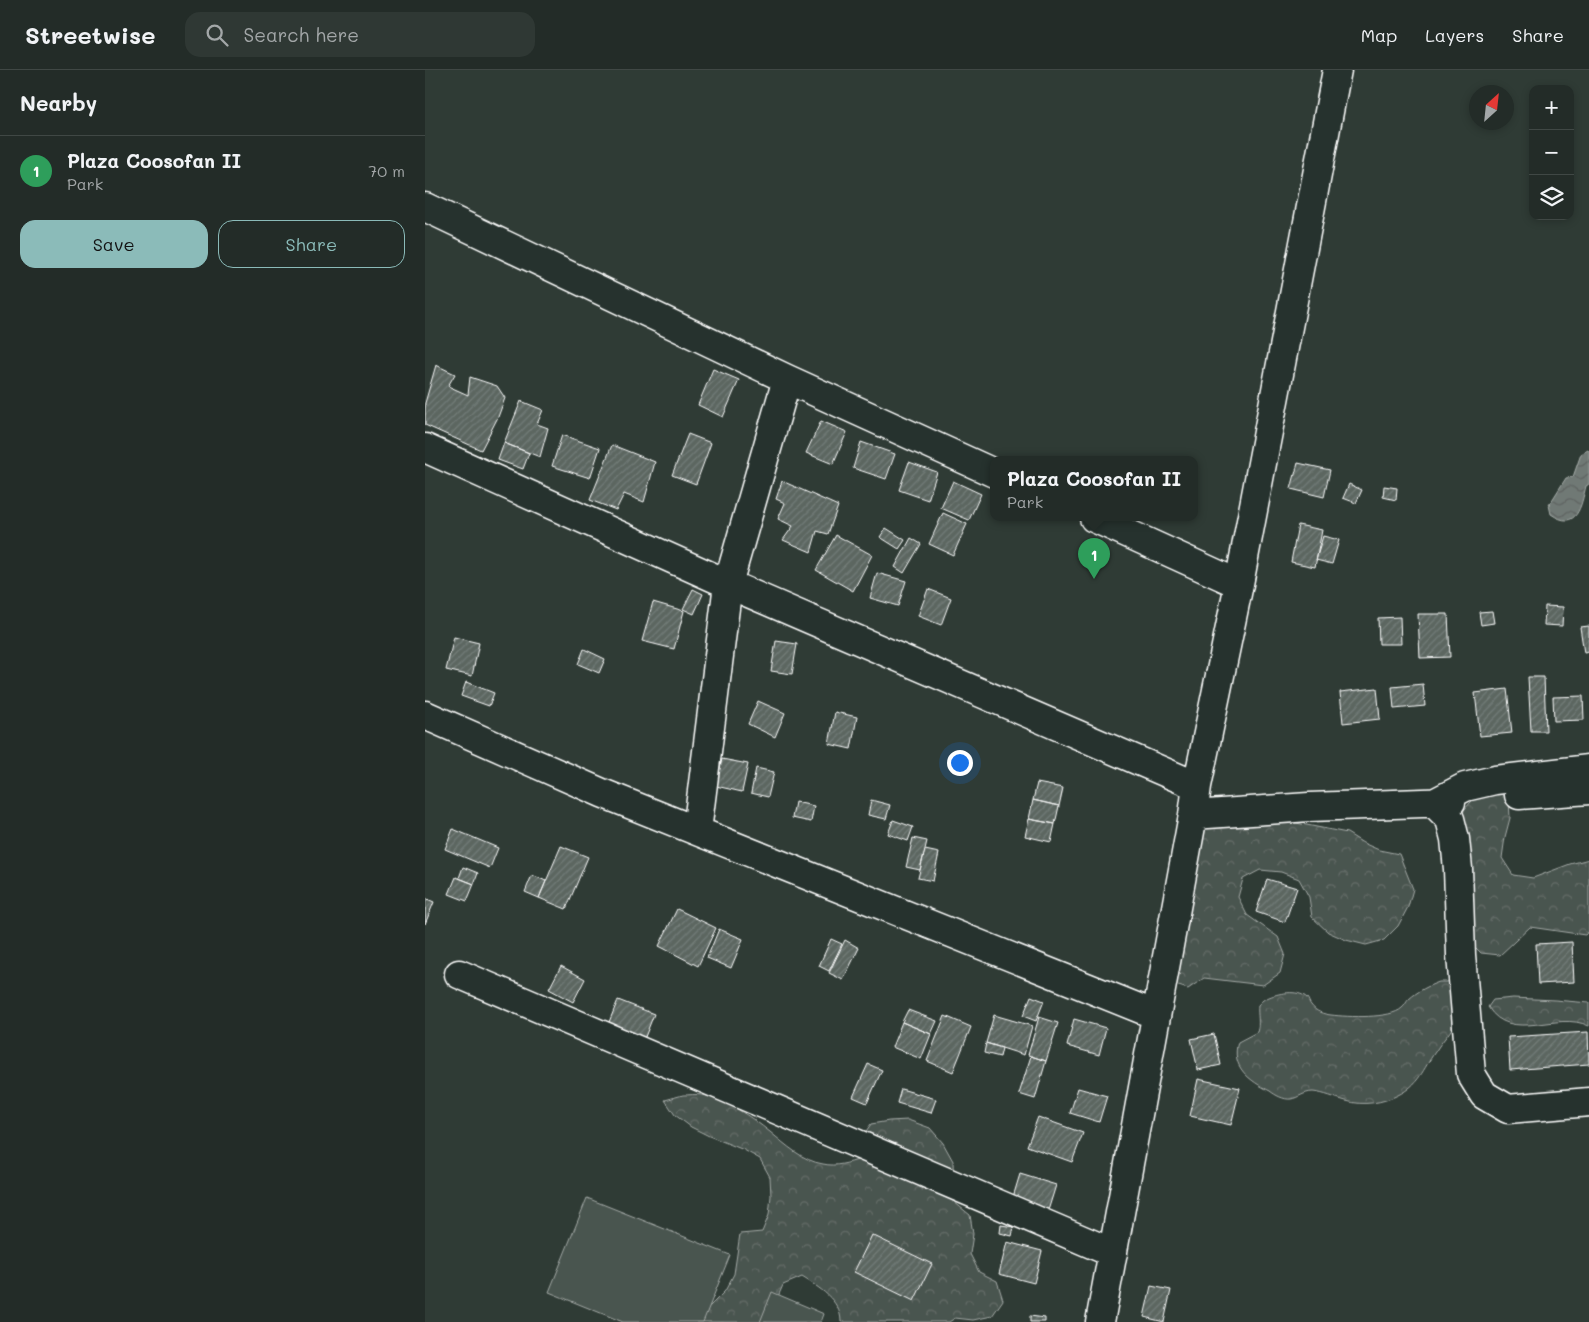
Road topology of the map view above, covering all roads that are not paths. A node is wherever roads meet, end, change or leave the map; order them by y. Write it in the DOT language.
graph roads {
  1 [pos="1337,70"];
  2 [pos="425,207"];
  3 [pos="787,379"];
  4 [pos="425,448"];
  5 [pos="990,470"];
  6 [pos="1101,521"];
  7 [pos="728,584"];
  8 [pos="1239,584"];
  9 [pos="425,716"];
  10 [pos="1589,770"];
  11 [pos="1197,786"];
  12 [pos="1589,790"];
  13 [pos="1434,803"];
  14 [pos="1193,815"];
  15 [pos="697,831"];
  16 [pos="459,974"];
  17 [pos="1156,1015"];
  18 [pos="1589,1102"];
  19 [pos="1113,1253"];
  20 [pos="1100,1322"];
  1 -- 8 [label="street"];
  2 -- 3 [label="street"];
  3 -- 5 [label="street"];
  3 -- 7 [label="street"];
  4 -- 7 [label="street"];
  6 -- 8 [label="street"];
  7 -- 11 [label="street"];
  7 -- 15 [label="street"];
  8 -- 11 [label="street"];
  9 -- 15 [label="street"];
  10 -- 13 [label="street"];
  11 -- 14 [label="street"];
  12 -- 13 [label="street"];
  13 -- 14 [label="street"];
  13 -- 18 [label="street"];
  14 -- 17 [label="street"];
  15 -- 17 [label="street"];
  16 -- 19 [label="street"];
  17 -- 19 [label="street"];
  19 -- 20 [label="street"];
}
